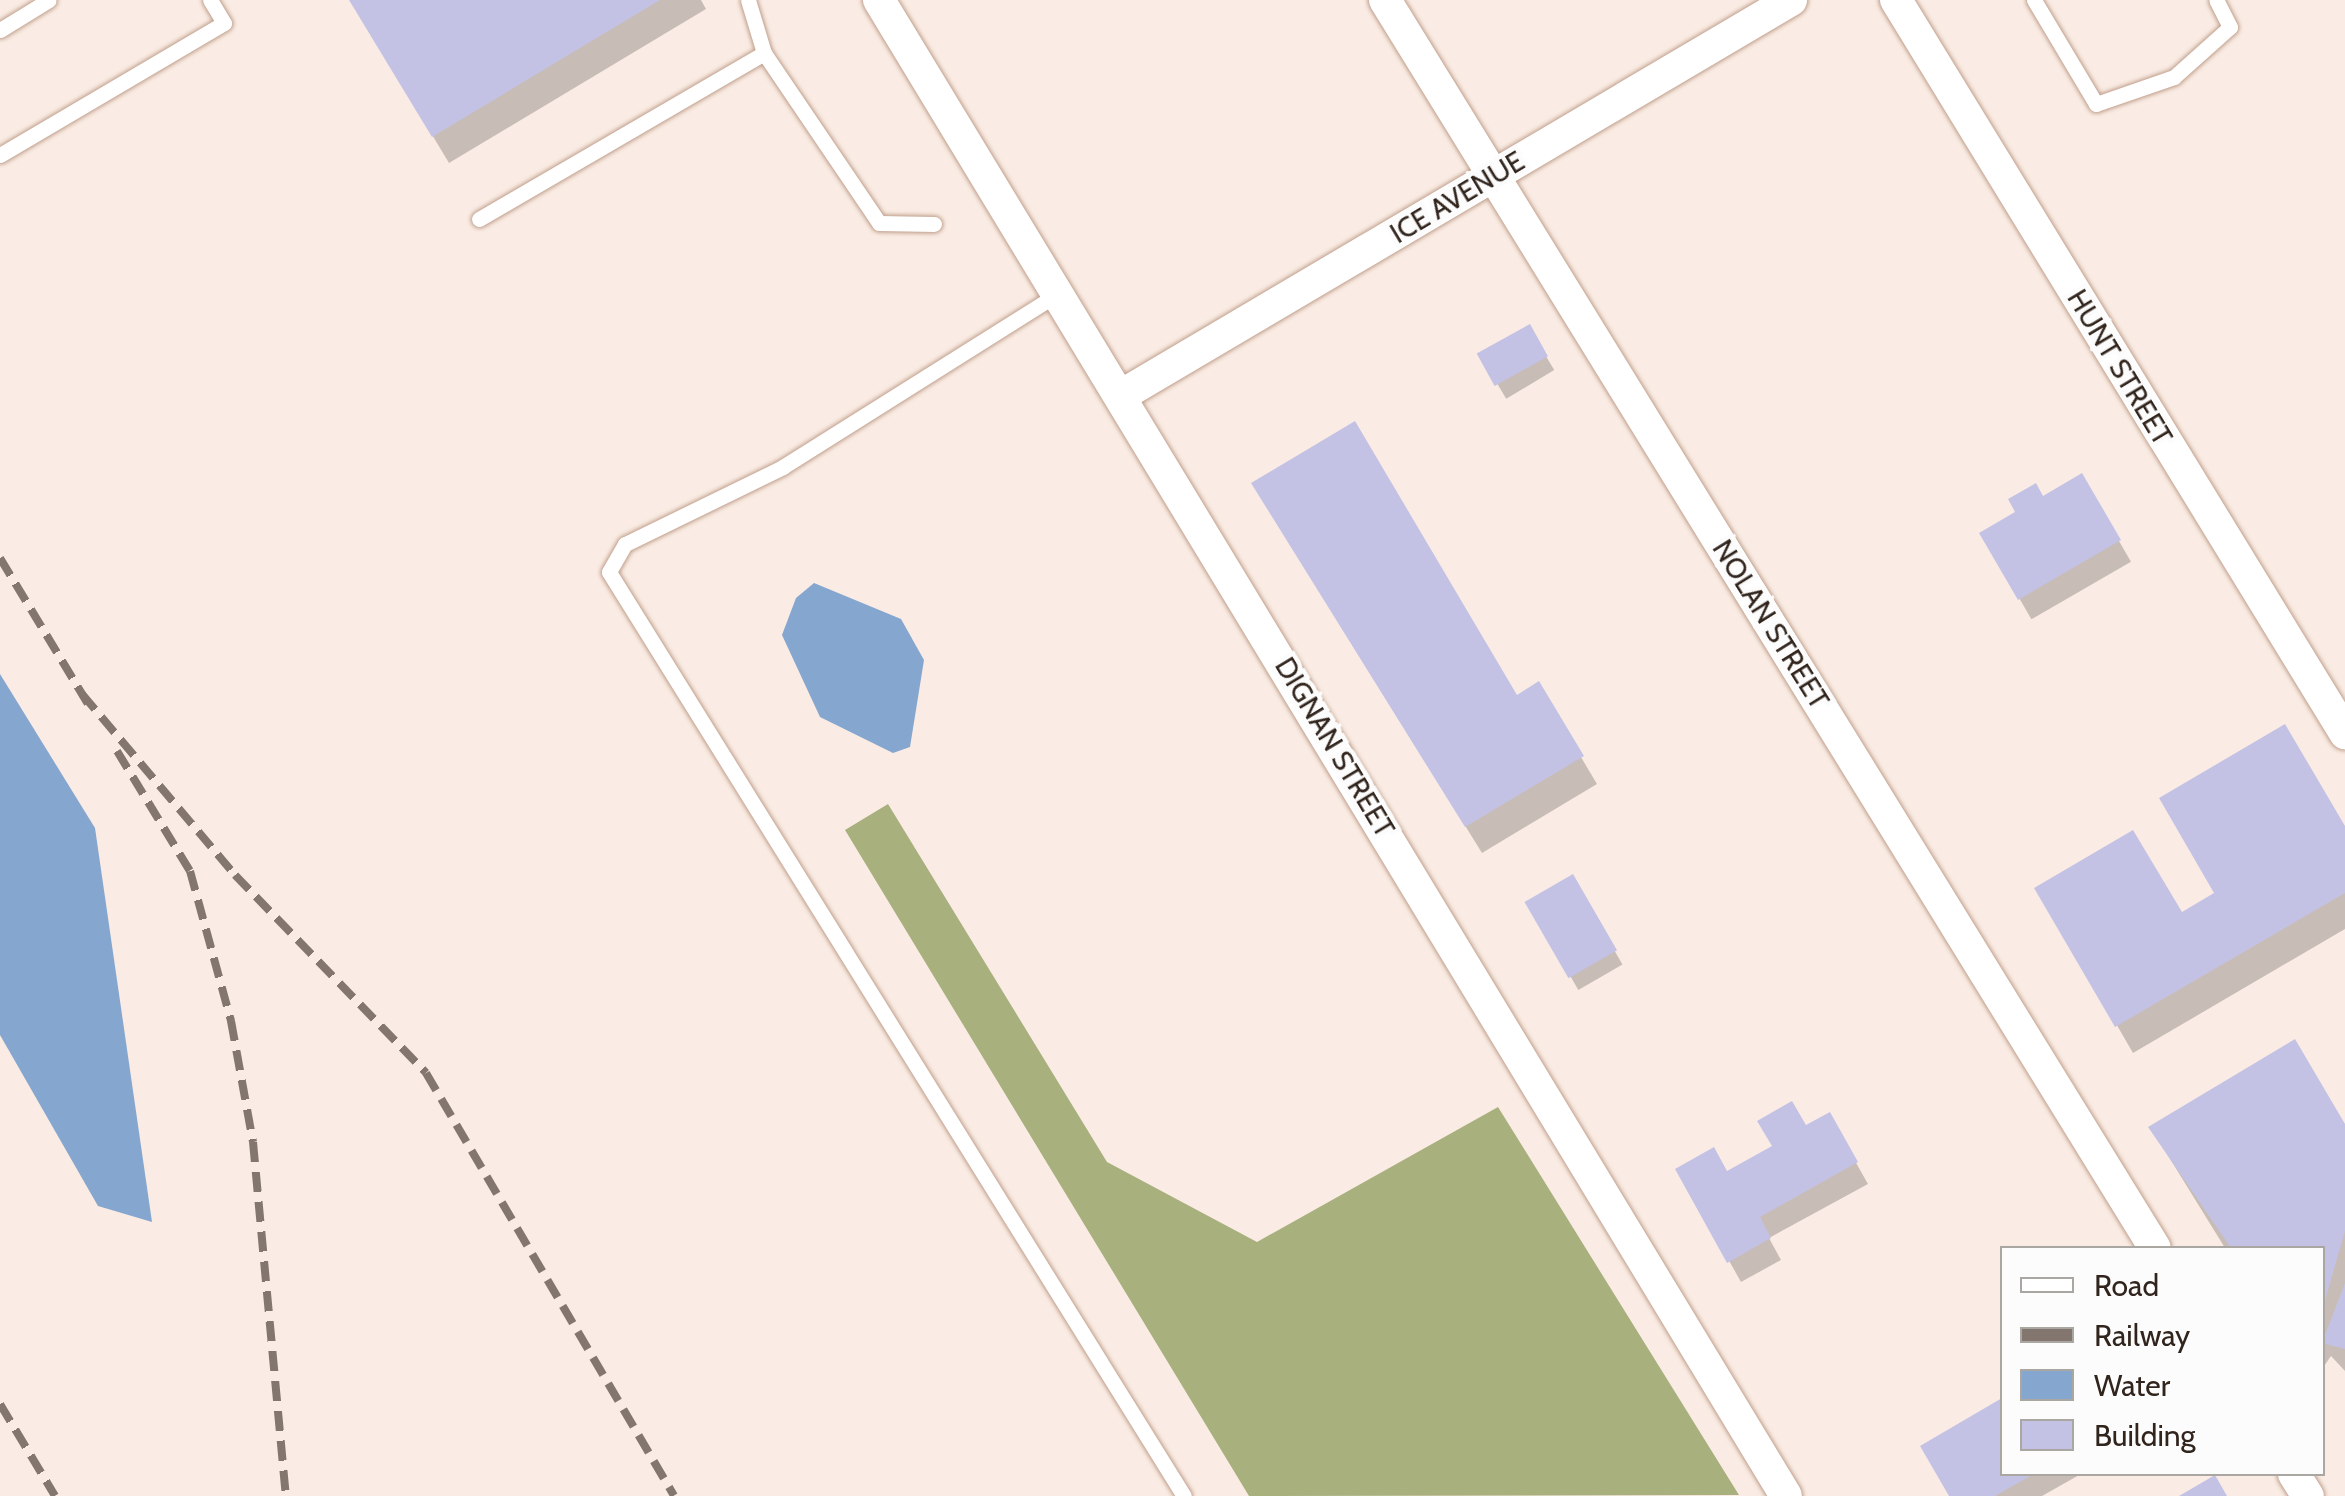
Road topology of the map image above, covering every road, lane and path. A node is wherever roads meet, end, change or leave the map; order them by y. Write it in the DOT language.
graph roads {
  1 [pos="50,0"];
  2 [pos="210,0"];
  3 [pos="748,0"];
  4 [pos="879,0"];
  5 [pos="1385,0"];
  6 [pos="1792,0"];
  7 [pos="1896,0"];
  8 [pos="2034,0"];
  9 [pos="2216,0"];
  10 [pos="0,30"];
  11 [pos="764,52"];
  12 [pos="0,156"];
  13 [pos="1494,174"];
  14 [pos="478,219"];
  15 [pos="934,224"];
  16 [pos="1059,293"];
  17 [pos="1122,395"];
  18 [pos="2345,734"];
  19 [pos="2154,1246"];
  20 [pos="1184,1496"];
  21 [pos="1786,1496"];
  1 -- 10 [label="lane"];
  2 -- 12 [label="lane"];
  3 -- 11 [label="lane"];
  4 -- 16 [label="street, DIGNAN STREET"];
  5 -- 13 [label="street, NOLAN STREET"];
  6 -- 13 [label="street, ICE AVENUE"];
  7 -- 18 [label="street, HUNT STREET"];
  8 -- 9 [label="lane"];
  11 -- 14 [label="lane"];
  11 -- 15 [label="lane"];
  13 -- 17 [label="street, ICE AVENUE"];
  13 -- 19 [label="street, NOLAN STREET"];
  16 -- 17 [label="street, DIGNAN STREET"];
  16 -- 20 [label="lane"];
  17 -- 21 [label="street, DIGNAN STREET"];
}
